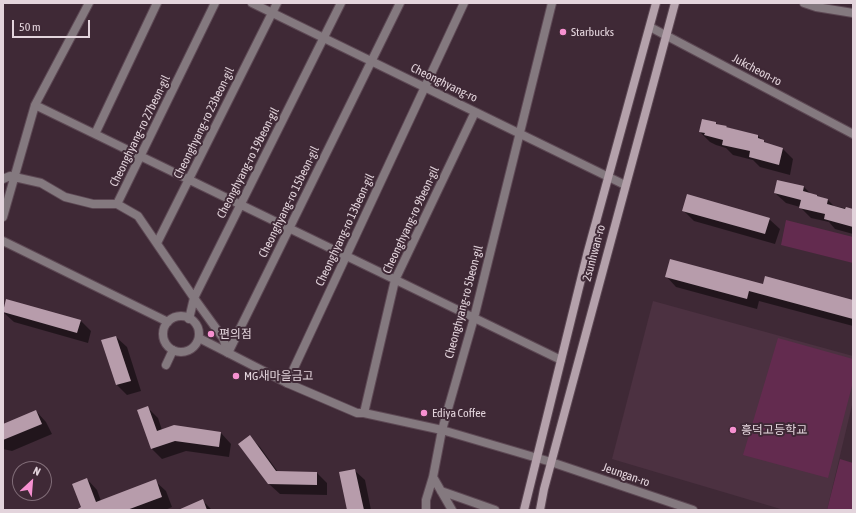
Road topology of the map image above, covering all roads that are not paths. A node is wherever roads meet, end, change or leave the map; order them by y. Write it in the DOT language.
graph roads {
  1 [pos="89,3"];
  2 [pos="157,3"];
  3 [pos="215,3"];
  4 [pos="252,3"];
  5 [pos="277,3"];
  6 [pos="341,3"];
  7 [pos="400,3"];
  8 [pos="464,3"];
  9 [pos="552,3"];
  10 [pos="656,3"];
  11 [pos="675,3"];
  12 [pos="804,3"];
  13 [pos="272,13"];
  14 [pos="853,13"];
  15 [pos="650,27"];
  16 [pos="666,36"];
  17 [pos="324,38"];
  18 [pos="372,61"];
  19 [pos="425,87"];
  20 [pos="35,105"];
  21 [pos="475,112"];
  22 [pos="95,134"];
  23 [pos="520,134"];
  24 [pos="853,134"];
  25 [pos="140,156"];
  26 [pos="14,177"];
  27 [pos="609,177"];
  28 [pos="3,179"];
  29 [pos="189,180"];
  30 [pos="625,185"];
  31 [pos="117,204"];
  32 [pos="241,205"];
  33 [pos="3,217"];
  34 [pos="289,228"];
  35 [pos="3,241"];
  36 [pos="158,243"];
  37 [pos="346,256"];
  38 [pos="395,280"];
  39 [pos="194,298"];
  40 [pos="189,318"];
  41 [pos="474,318"];
  42 [pos="168,322"];
  43 [pos="199,338"];
  44 [pos="173,350"];
  45 [pos="228,353"];
  46 [pos="561,360"];
  47 [pos="166,365"];
  48 [pos="287,382"];
  49 [pos="364,413"];
  50 [pos="442,430"];
  51 [pos="537,458"];
  52 [pos="551,462"];
  53 [pos="433,477"];
  54 [pos="441,491"];
  55 [pos="426,510"];
  56 [pos="452,510"];
  57 [pos="495,510"];
  58 [pos="524,510"];
  59 [pos="540,510"];
  60 [pos="693,510"];
  1 -- 20 [label="street"];
  2 -- 22 [label="street"];
  3 -- 25 [label="street, Cheonghyang-ro 27beon-gil"];
  4 -- 13 [label="street, Cheonghyang-ro"];
  5 -- 13 [label="street, Cheonghyang-ro 23beon-gil"];
  6 -- 17 [label="street, Cheonghyang-ro 19beon-gil"];
  7 -- 18 [label="street, Cheonghyang-ro 15beon-gil"];
  8 -- 19 [label="street, Cheonghyang-ro 13beon-gil"];
  9 -- 23 [label="street, Cheonghyang-ro 5beon-gil"];
  10 -- 15 [label="main road, 2sunhwan-ro"];
  11 -- 16 [label="main road, 2sunhwan-ro"];
  12 -- 14 [label="street"];
  13 -- 17 [label="street, Cheonghyang-ro"];
  13 -- 29 [label="street, Cheonghyang-ro 23beon-gil"];
  15 -- 16 [label="street, Jukcheon-ro"];
  15 -- 27 [label="main road, 2sunhwan-ro"];
  16 -- 24 [label="street, Jukcheon-ro"];
  16 -- 30 [label="main road, 2sunhwan-ro"];
  17 -- 18 [label="street, Cheonghyang-ro"];
  17 -- 32 [label="street, Cheonghyang-ro 19beon-gil"];
  18 -- 19 [label="street, Cheonghyang-ro"];
  18 -- 34 [label="street, Cheonghyang-ro 15beon-gil"];
  19 -- 21 [label="street, Cheonghyang-ro"];
  19 -- 37 [label="street, Cheonghyang-ro 13beon-gil"];
  20 -- 22 [label="street"];
  20 -- 26 [label="street"];
  21 -- 23 [label="street, Cheonghyang-ro"];
  21 -- 38 [label="street, Cheonghyang-ro 9beon-gil"];
  22 -- 25 [label="street"];
  23 -- 27 [label="street, Cheonghyang-ro"];
  23 -- 41 [label="street, Cheonghyang-ro 5beon-gil"];
  25 -- 29 [label="street"];
  25 -- 31 [label="street, Cheonghyang-ro 27beon-gil"];
  26 -- 28 [label="street, Cheonghyang-ro 27beon-gil"];
  26 -- 31 [label="street, Cheonghyang-ro 27beon-gil"];
  26 -- 33 [label="street"];
  27 -- 30 [label="street, Cheonghyang-ro"];
  27 -- 46 [label="main road, 2sunhwan-ro"];
  29 -- 32 [label="street"];
  29 -- 36 [label="street, Cheonghyang-ro 23beon-gil"];
  30 -- 52 [label="main road, 2sunhwan-ro"];
  31 -- 36 [label="street"];
  32 -- 34 [label="street"];
  32 -- 39 [label="street, Cheonghyang-ro 19beon-gil"];
  34 -- 37 [label="street"];
  34 -- 45 [label="street, Cheonghyang-ro 15beon-gil"];
  35 -- 42 [label="street"];
  36 -- 39 [label="street"];
  37 -- 38 [label="street"];
  37 -- 48 [label="street, Cheonghyang-ro 13beon-gil"];
  38 -- 41 [label="street"];
  38 -- 49 [label="street, Cheonghyang-ro 9beon-gil"];
  39 -- 40 [label="street, Cheonghyang-ro 19beon-gil"];
  39 -- 45 [label="street"];
  40 -- 42 [label="street"];
  40 -- 43 [label="street"];
  41 -- 46 [label="street"];
  41 -- 50 [label="street, Cheonghyang-ro 5beon-gil"];
  42 -- 44 [label="street"];
  43 -- 44 [label="street"];
  43 -- 45 [label="street, Jeungan-ro"];
  44 -- 47 [label="street"];
  45 -- 48 [label="street, Jeungan-ro"];
  46 -- 51 [label="main road, 2sunhwan-ro"];
  48 -- 49 [label="street, Jeungan-ro"];
  49 -- 50 [label="street, Jeungan-ro"];
  50 -- 51 [label="street, Jeungan-ro"];
  50 -- 53 [label="street, Cheonghyang-ro 5beon-gil"];
  51 -- 52 [label="street, Jeungan-ro"];
  51 -- 58 [label="main road, 2sunhwan-ro"];
  52 -- 59 [label="main road, 2sunhwan-ro"];
  52 -- 60 [label="street, Jeungan-ro"];
  53 -- 54 [label="street"];
  53 -- 55 [label="street, Cheonghyang-ro 5beon-gil"];
  54 -- 56 [label="street"];
  54 -- 57 [label="street"];
}
